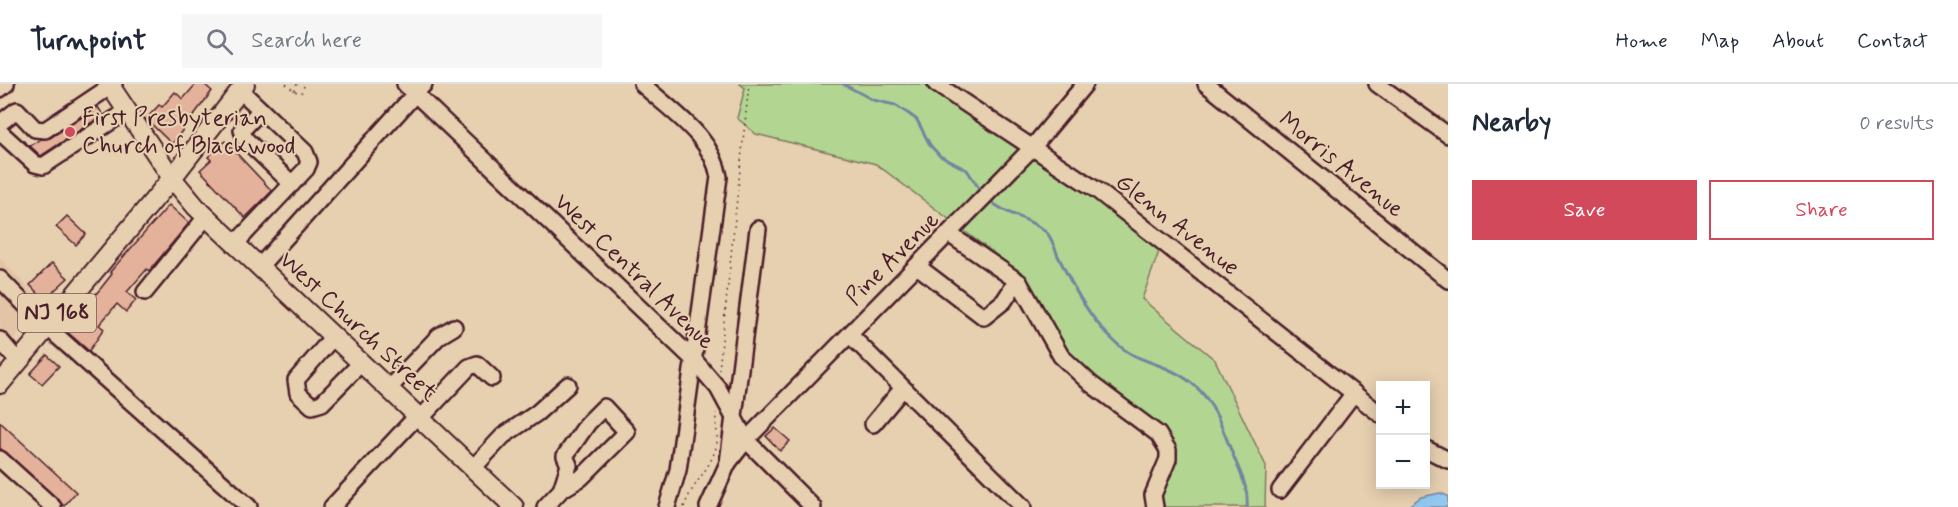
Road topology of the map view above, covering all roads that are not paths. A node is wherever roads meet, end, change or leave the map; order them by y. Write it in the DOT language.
graph roads {
  1 [pos="6,84"];
  2 [pos="642,84"];
  3 [pos="936,84"];
  4 [pos="1085,84"];
  5 [pos="1206,84"];
  6 [pos="1377,84"];
  7 [pos="111,85"];
  8 [pos="242,87"];
  9 [pos="415,87"];
  10 [pos="0,89"];
  11 [pos="261,110"];
  12 [pos="127,111"];
  13 [pos="0,123"];
  14 [pos="0,132"];
  15 [pos="1448,135"];
  16 [pos="1032,148"];
  17 [pos="171,178"];
  18 [pos="292,184"];
  19 [pos="206,217"];
  20 [pos="758,229"];
  21 [pos="949,234"];
  22 [pos="235,244"];
  23 [pos="917,266"];
  24 [pos="259,267"];
  25 [pos="0,279"];
  26 [pos="1448,280"];
  27 [pos="1017,281"];
  28 [pos="146,292"];
  29 [pos="46,326"];
  30 [pos="454,327"];
  31 [pos="850,335"];
  32 [pos="333,337"];
  33 [pos="0,340"];
  34 [pos="17,360"];
  35 [pos="694,360"];
  36 [pos="361,363"];
  37 [pos="492,378"];
  38 [pos="0,384"];
  39 [pos="568,385"];
  40 [pos="903,388"];
  41 [pos="388,389"];
  42 [pos="1354,393"];
  43 [pos="1376,411"];
  44 [pos="734,416"];
  45 [pos="419,417"];
  46 [pos="873,424"];
  47 [pos="746,440"];
  48 [pos="1430,451"];
  49 [pos="0,459"];
  50 [pos="1448,460"];
  51 [pos="728,463"];
  52 [pos="472,468"];
  53 [pos="561,490"];
  54 [pos="1280,490"];
  55 [pos="53,507"];
  56 [pos="249,507"];
  57 [pos="332,507"];
  58 [pos="514,507"];
  59 [pos="545,507"];
  60 [pos="667,507"];
  61 [pos="708,507"];
  62 [pos="813,507"];
  63 [pos="1023,507"];
  64 [pos="1155,507"];
  1 -- 10 [label="street"];
  2 -- 35 [label="street"];
  3 -- 16 [label="street, Glenn Avenue"];
  4 -- 16 [label="street, Pine Avenue"];
  5 -- 26 [label="street, Morris Avenue"];
  6 -- 15 [label="street"];
  7 -- 12 [label="main road, West Church Street"];
  7 -- 13 [label="street"];
  8 -- 11 [label="street"];
  8 -- 17 [label="main road, NJ 168"];
  9 -- 24 [label="street"];
  9 -- 35 [label="street, West Central Avenue"];
  11 -- 18 [label="street"];
  11 -- 18 [label="street"];
  12 -- 14 [label="street"];
  12 -- 17 [label="main road, West Church Street"];
  16 -- 21 [label="street, Pine Avenue"];
  16 -- 42 [label="street, Glenn Avenue"];
  17 -- 19 [label="main road, West Church Street"];
  17 -- 29 [label="main road, NJ 168"];
  18 -- 22 [label="street"];
  19 -- 22 [label="main road, West Church Street"];
  19 -- 28 [label="street"];
  20 -- 44 [label="street"];
  21 -- 23 [label="street, Pine Avenue"];
  21 -- 27 [label="street"];
  22 -- 24 [label="main road, West Church Street"];
  23 -- 27 [label="street"];
  23 -- 31 [label="street, Pine Avenue"];
  24 -- 32 [label="main road, West Church Street"];
  25 -- 29 [label="street"];
  27 -- 64 [label="street"];
  29 -- 34 [label="main road, NJ 168"];
  29 -- 56 [label="street"];
  30 -- 41 [label="street"];
  31 -- 40 [label="street"];
  31 -- 47 [label="street, Pine Avenue"];
  32 -- 36 [label="main road, West Church Street"];
  32 -- 36 [label="street"];
  33 -- 34 [label="street"];
  34 -- 38 [label="main road, NJ 168"];
  35 -- 44 [label="street, West Central Avenue"];
  35 -- 60 [label="street"];
  36 -- 41 [label="main road, West Church Street"];
  37 -- 45 [label="street"];
  39 -- 52 [label="street"];
  40 -- 46 [label="street"];
  40 -- 63 [label="street"];
  41 -- 45 [label="main road, West Church Street"];
  42 -- 43 [label="street, Glenn Avenue"];
  42 -- 54 [label="street"];
  44 -- 47 [label="street, West Central Avenue"];
  44 -- 51 [label="street"];
  45 -- 52 [label="main road, West Church Street"];
  45 -- 57 [label="street"];
  47 -- 51 [label="street, Pine Avenue"];
  47 -- 62 [label="street, West Central Avenue"];
  48 -- 50 [label="street"];
  49 -- 55 [label="street"];
  51 -- 61 [label="street"];
  52 -- 58 [label="main road, West Church Street"];
  53 -- 53 [label="street"];
  53 -- 59 [label="street"];
}
